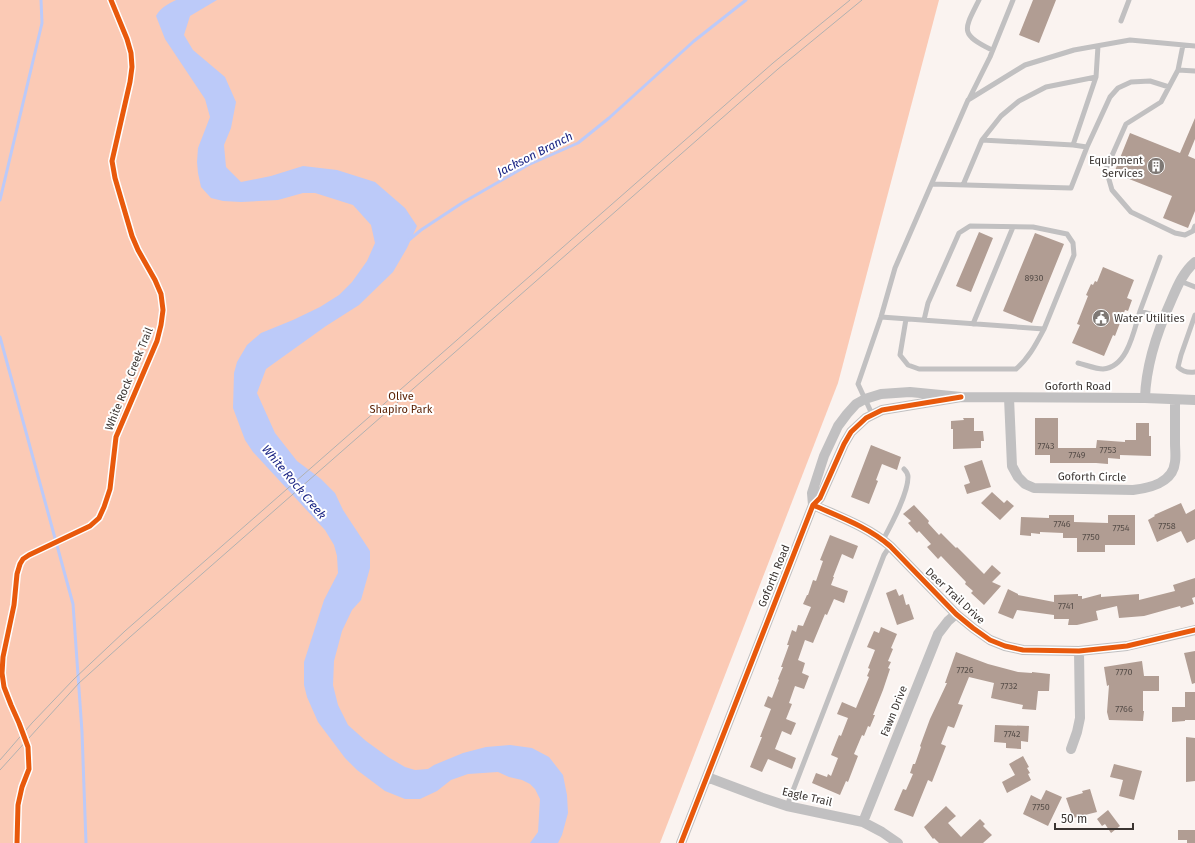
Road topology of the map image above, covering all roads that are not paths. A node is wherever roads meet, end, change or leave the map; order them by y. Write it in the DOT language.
graph roads {
  1 [pos="979,0"];
  2 [pos="1013,0"];
  3 [pos="1129,0"];
  4 [pos="1121,21"];
  5 [pos="1183,45"];
  6 [pos="1098,46"];
  7 [pos="1195,46"];
  8 [pos="992,50"];
  9 [pos="1178,70"];
  10 [pos="1195,71"];
  11 [pos="1096,77"];
  12 [pos="1169,87"];
  13 [pos="968,100"];
  14 [pos="982,140"];
  15 [pos="1073,145"];
  16 [pos="1087,147"];
  17 [pos="932,184"];
  18 [pos="962,185"];
  19 [pos="1013,226"];
  20 [pos="1195,226"];
  21 [pos="1160,257"];
  22 [pos="1195,262"];
  23 [pos="1180,281"];
  24 [pos="1195,287"];
  25 [pos="1140,311"];
  26 [pos="1195,315"];
  27 [pos="881,317"];
  28 [pos="1163,318"];
  29 [pos="906,319"];
  30 [pos="924,320"];
  31 [pos="974,324"];
  32 [pos="1044,329"];
  33 [pos="1078,363"];
  34 [pos="1195,372"];
  35 [pos="962,397"];
  36 [pos="1010,398"];
  37 [pos="1145,398"];
  38 [pos="865,399"];
  39 [pos="1175,400"];
  40 [pos="1195,400"];
  41 [pos="872,414"];
  42 [pos="904,469"];
  43 [pos="813,505"];
  44 [pos="886,543"];
  45 [pos="956,614"];
  46 [pos="1195,630"];
  47 [pos="1079,652"];
  48 [pos="1071,749"];
  49 [pos="707,776"];
  50 [pos="787,806"];
  51 [pos="863,822"];
  52 [pos="681,843"];
  53 [pos="898,843"];
  1 -- 8 [label="lane"];
  2 -- 8 [label="lane"];
  3 -- 4 [label="lane"];
  5 -- 6 [label="lane"];
  5 -- 7 [label="lane"];
  5 -- 9 [label="lane"];
  6 -- 11 [label="lane"];
  6 -- 13 [label="lane"];
  8 -- 13 [label="lane"];
  9 -- 10 [label="lane"];
  9 -- 12 [label="lane"];
  11 -- 14 [label="lane"];
  11 -- 15 [label="lane"];
  12 -- 16 [label="lane"];
  12 -- 20 [label="lane"];
  13 -- 17 [label="lane"];
  14 -- 15 [label="lane"];
  14 -- 18 [label="lane"];
  15 -- 16 [label="lane"];
  16 -- 18 [label="lane"];
  17 -- 18 [label="lane"];
  17 -- 27 [label="lane"];
  19 -- 30 [label="lane"];
  19 -- 31 [label="lane"];
  19 -- 32 [label="lane"];
  21 -- 25 [label="lane"];
  22 -- 23 [label="street"];
  23 -- 24 [label="lane"];
  23 -- 28 [label="street"];
  25 -- 28 [label="lane"];
  25 -- 33 [label="lane"];
  26 -- 34 [label="lane"];
  27 -- 29 [label="lane"];
  27 -- 38 [label="lane"];
  28 -- 37 [label="street"];
  29 -- 30 [label="lane"];
  29 -- 32 [label="lane"];
  30 -- 31 [label="lane"];
  31 -- 32 [label="lane"];
  35 -- 36 [label="street, Goforth Road"];
  35 -- 38 [label="street, Goforth Road"];
  35 -- 41 [label="street, Goforth Road"];
  36 -- 37 [label="street, Goforth Road"];
  36 -- 39 [label="street, Goforth Circle"];
  37 -- 39 [label="street, Goforth Road"];
  38 -- 41 [label="lane"];
  38 -- 43 [label="street, Goforth Road"];
  39 -- 40 [label="street, Goforth Road"];
  41 -- 43 [label="street, Goforth Road"];
  42 -- 44 [label="lane"];
  43 -- 44 [label="street, Deer Trail Drive"];
  43 -- 49 [label="street, Goforth Road"];
  44 -- 45 [label="street, Deer Trail Drive"];
  44 -- 50 [label="lane"];
  45 -- 47 [label="street, Deer Trail Drive"];
  45 -- 51 [label="street, Fawn Drive"];
  46 -- 47 [label="street, Deer Trail Drive"];
  47 -- 48 [label="street"];
  49 -- 50 [label="street, Eagle Trail"];
  49 -- 52 [label="street, Goforth Road"];
  50 -- 51 [label="street, Eagle Trail"];
  51 -- 53 [label="street, Eagle Trail"];
}
